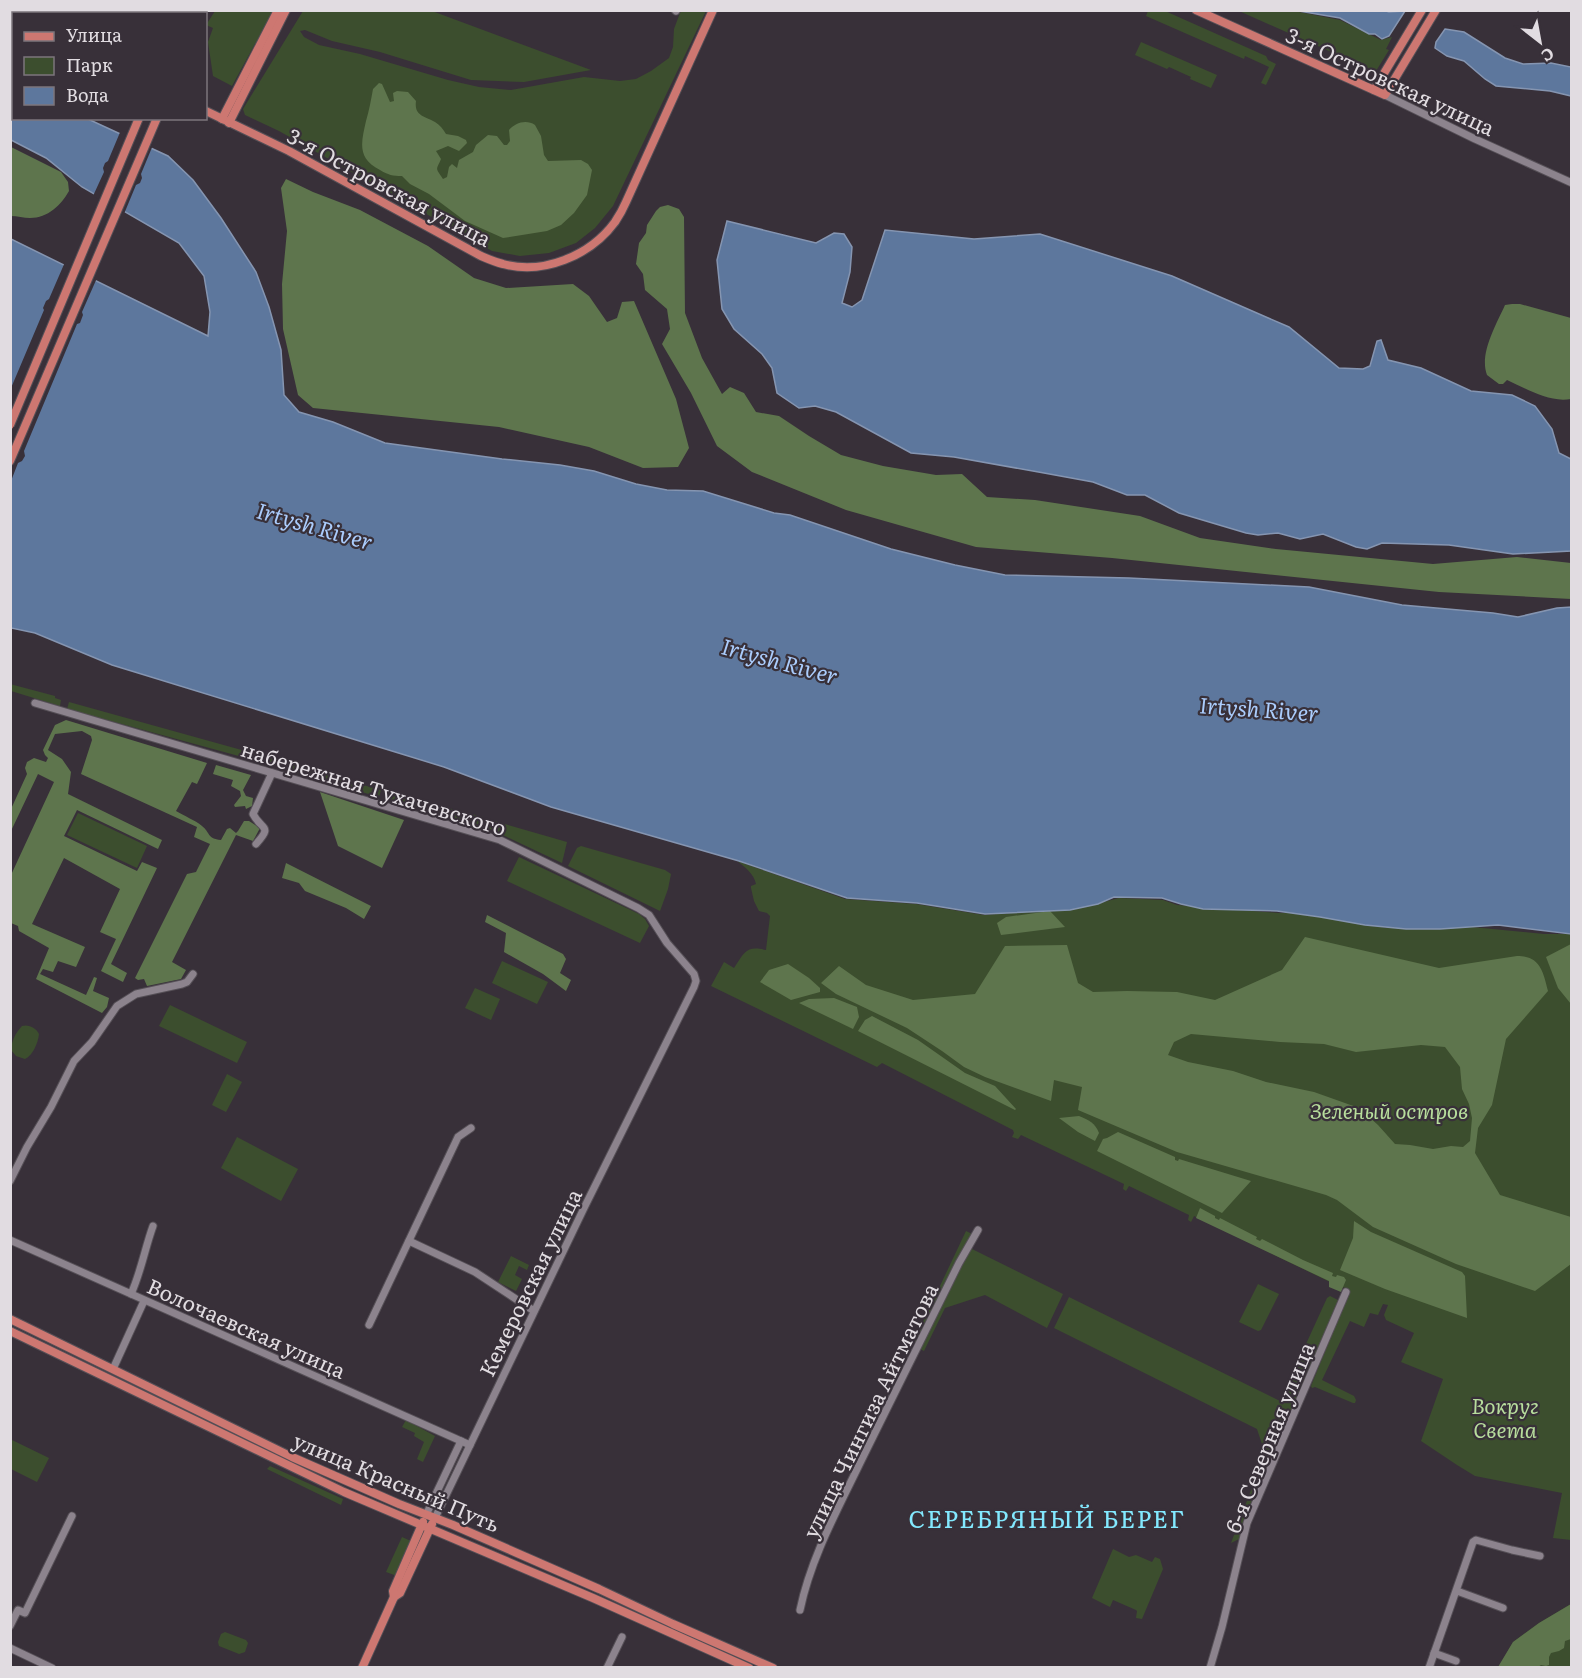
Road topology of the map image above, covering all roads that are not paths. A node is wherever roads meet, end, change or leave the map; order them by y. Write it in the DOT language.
graph roads {
  1 [pos="278,10"];
  2 [pos="286,10"];
  3 [pos="713,10"];
  4 [pos="1196,10"];
  5 [pos="1422,10"];
  6 [pos="1436,10"];
  7 [pos="1374,90"];
  8 [pos="1385,96"];
  9 [pos="207,112"];
  10 [pos="139,120"];
  11 [pos="156,120"];
  12 [pos="225,121"];
  13 [pos="1572,183"];
  14 [pos="10,425"];
  15 [pos="10,461"];
  16 [pos="35,702"];
  17 [pos="272,773"];
  18 [pos="256,844"];
  19 [pos="193,974"];
  20 [pos="696,981"];
  21 [pos="471,1128"];
  22 [pos="10,1181"];
  23 [pos="153,1226"];
  24 [pos="978,1230"];
  25 [pos="10,1240"];
  26 [pos="409,1241"];
  27 [pos="1346,1292"];
  28 [pos="131,1294"];
  29 [pos="144,1301"];
  30 [pos="534,1311"];
  31 [pos="10,1319"];
  32 [pos="369,1325"];
  33 [pos="10,1330"];
  34 [pos="113,1369"];
  35 [pos="110,1379"];
  36 [pos="461,1441"];
  37 [pos="470,1445"];
  38 [pos="72,1516"];
  39 [pos="430,1516"];
  40 [pos="426,1527"];
  41 [pos="1540,1556"];
  42 [pos="1457,1591"];
  43 [pos="1503,1608"];
  44 [pos="800,1610"];
  45 [pos="10,1626"];
  46 [pos="622,1637"];
  47 [pos="10,1648"];
  48 [pos="1434,1653"];
  49 [pos="1456,1661"];
  50 [pos="52,1668"];
  51 [pos="362,1668"];
  52 [pos="607,1668"];
  53 [pos="749,1668"];
  54 [pos="773,1668"];
  55 [pos="1210,1668"];
  56 [pos="1429,1668"];
  1 -- 12 [label="main road"];
  2 -- 12 [label="main road"];
  3 -- 12 [label="main road, 3-я Островская улица"];
  4 -- 7 [label="main road, 3-я Островская улица"];
  5 -- 7 [label="main road"];
  6 -- 8 [label="main road"];
  7 -- 8 [label="main road, 3-я Островская улица"];
  8 -- 13 [label="street, 3-я Островская улица"];
  9 -- 12 [label="main road, 3-я Островская улица"];
  10 -- 14 [label="main road, bridge"];
  11 -- 15 [label="main road"];
  16 -- 17 [label="street, набережная Тухачевского"];
  17 -- 18 [label="street"];
  17 -- 20 [label="street, набережная Тухачевского"];
  19 -- 22 [label="street"];
  20 -- 30 [label="street, Кемеровская улица"];
  21 -- 26 [label="street"];
  23 -- 28 [label="street"];
  24 -- 44 [label="street, улица Чингиза Айтматова"];
  25 -- 28 [label="street, Волочаевская улица"];
  26 -- 30 [label="street"];
  26 -- 32 [label="street"];
  27 -- 55 [label="street, 6-я Северная улица"];
  28 -- 29 [label="street, Волочаевская улица"];
  29 -- 34 [label="street"];
  29 -- 36 [label="street, Волочаевская улица"];
  30 -- 37 [label="street, Кемеровская улица"];
  31 -- 34 [label="main road, улица Красный Путь"];
  33 -- 35 [label="main road, улица Красный Путь"];
  34 -- 35 [label="main road"];
  34 -- 39 [label="main road, улица Красный Путь"];
  35 -- 40 [label="main road, улица Красный Путь"];
  36 -- 37 [label="street, Волочаевская улица"];
  36 -- 39 [label="street, Кемеровская улица"];
  37 -- 39 [label="street, Кемеровская улица"];
  38 -- 45 [label="street"];
  39 -- 40 [label="main road, Кемеровская улица"];
  39 -- 54 [label="main road, улица Красный Путь"];
  40 -- 51 [label="main road, Кемеровская улица"];
  40 -- 53 [label="main road, улица Красный Путь"];
  41 -- 42 [label="street"];
  42 -- 43 [label="street"];
  42 -- 48 [label="street"];
  46 -- 52 [label="street"];
  47 -- 50 [label="street"];
  48 -- 49 [label="street"];
  48 -- 56 [label="street"];
}
